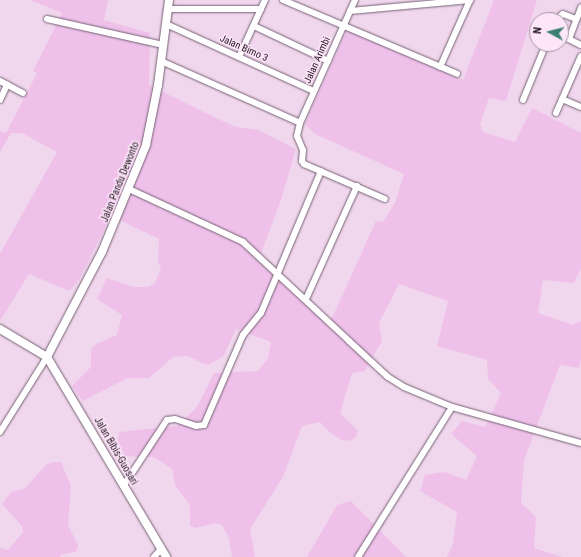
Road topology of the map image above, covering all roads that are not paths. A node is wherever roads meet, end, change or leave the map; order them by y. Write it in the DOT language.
graph roads {
  1 [pos="169,0"];
  2 [pos="265,0"];
  3 [pos="283,0"];
  4 [pos="355,0"];
  5 [pos="470,0"];
  6 [pos="581,7"];
  7 [pos="168,9"];
  8 [pos="261,9"];
  9 [pos="350,11"];
  10 [pos="569,16"];
  11 [pos="47,19"];
  12 [pos="576,19"];
  13 [pos="166,24"];
  14 [pos="344,24"];
  15 [pos="254,26"];
  16 [pos="569,38"];
  17 [pos="163,45"];
  18 [pos="581,45"];
  19 [pos="543,52"];
  20 [pos="581,56"];
  21 [pos="239,57"];
  22 [pos="161,61"];
  23 [pos="328,61"];
  24 [pos="440,67"];
  25 [pos="457,74"];
  26 [pos="0,81"];
  27 [pos="7,85"];
  28 [pos="314,91"];
  29 [pos="23,93"];
  30 [pos="562,98"];
  31 [pos="0,100"];
  32 [pos="523,100"];
  33 [pos="581,106"];
  34 [pos="556,113"];
  35 [pos="300,123"];
  36 [pos="321,171"];
  37 [pos="357,186"];
  38 [pos="129,189"];
  39 [pos="385,199"];
  40 [pos="277,273"];
  41 [pos="306,299"];
  42 [pos="0,329"];
  43 [pos="47,357"];
  44 [pos="452,407"];
  45 [pos="0,432"];
  46 [pos="581,443"];
  47 [pos="124,485"];
  48 [pos="161,549"];
  49 [pos="154,557"];
  50 [pos="166,557"];
  51 [pos="358,557"];
  1 -- 7 [label="street, Jalan Pandu Dewonto"];
  2 -- 8 [label="street"];
  3 -- 14 [label="street"];
  4 -- 9 [label="street, Jalan Arimbi"];
  5 -- 9 [label="street"];
  5 -- 24 [label="street"];
  6 -- 12 [label="street"];
  7 -- 8 [label="street"];
  7 -- 13 [label="street, Jalan Pandu Dewonto"];
  8 -- 15 [label="street"];
  9 -- 14 [label="street, Jalan Arimbi"];
  10 -- 12 [label="street"];
  11 -- 17 [label="street"];
  12 -- 16 [label="street"];
  13 -- 17 [label="street, Jalan Pandu Dewonto"];
  13 -- 21 [label="street, Jalan Bimo 3"];
  14 -- 23 [label="street, Jalan Arimbi"];
  14 -- 24 [label="street"];
  15 -- 21 [label="street"];
  15 -- 23 [label="street"];
  16 -- 18 [label="street"];
  17 -- 22 [label="street, Jalan Pandu Dewonto"];
  19 -- 32 [label="street"];
  20 -- 30 [label="street"];
  21 -- 28 [label="street, Jalan Bimo 3"];
  22 -- 35 [label="street"];
  22 -- 38 [label="street, Jalan Pandu Dewonto"];
  23 -- 28 [label="street, Jalan Arimbi"];
  24 -- 25 [label="street"];
  26 -- 27 [label="street"];
  27 -- 29 [label="street"];
  27 -- 31 [label="street"];
  28 -- 35 [label="street, Jalan Arimbi"];
  30 -- 33 [label="street"];
  30 -- 34 [label="street"];
  35 -- 36 [label="street"];
  36 -- 37 [label="street"];
  36 -- 40 [label="street"];
  37 -- 39 [label="street"];
  37 -- 41 [label="street"];
  38 -- 40 [label="street"];
  38 -- 43 [label="street, Jalan Pandu Dewonto"];
  40 -- 41 [label="street"];
  40 -- 47 [label="street"];
  41 -- 44 [label="street"];
  42 -- 43 [label="street"];
  43 -- 45 [label="street"];
  43 -- 47 [label="street, Jalan Bibis-Guosari"];
  44 -- 46 [label="street"];
  44 -- 51 [label="street"];
  47 -- 48 [label="street, Jalan Bibis-Guosari"];
  48 -- 49 [label="street"];
  48 -- 50 [label="street, Jalan Bibis-Guosari"];
}
